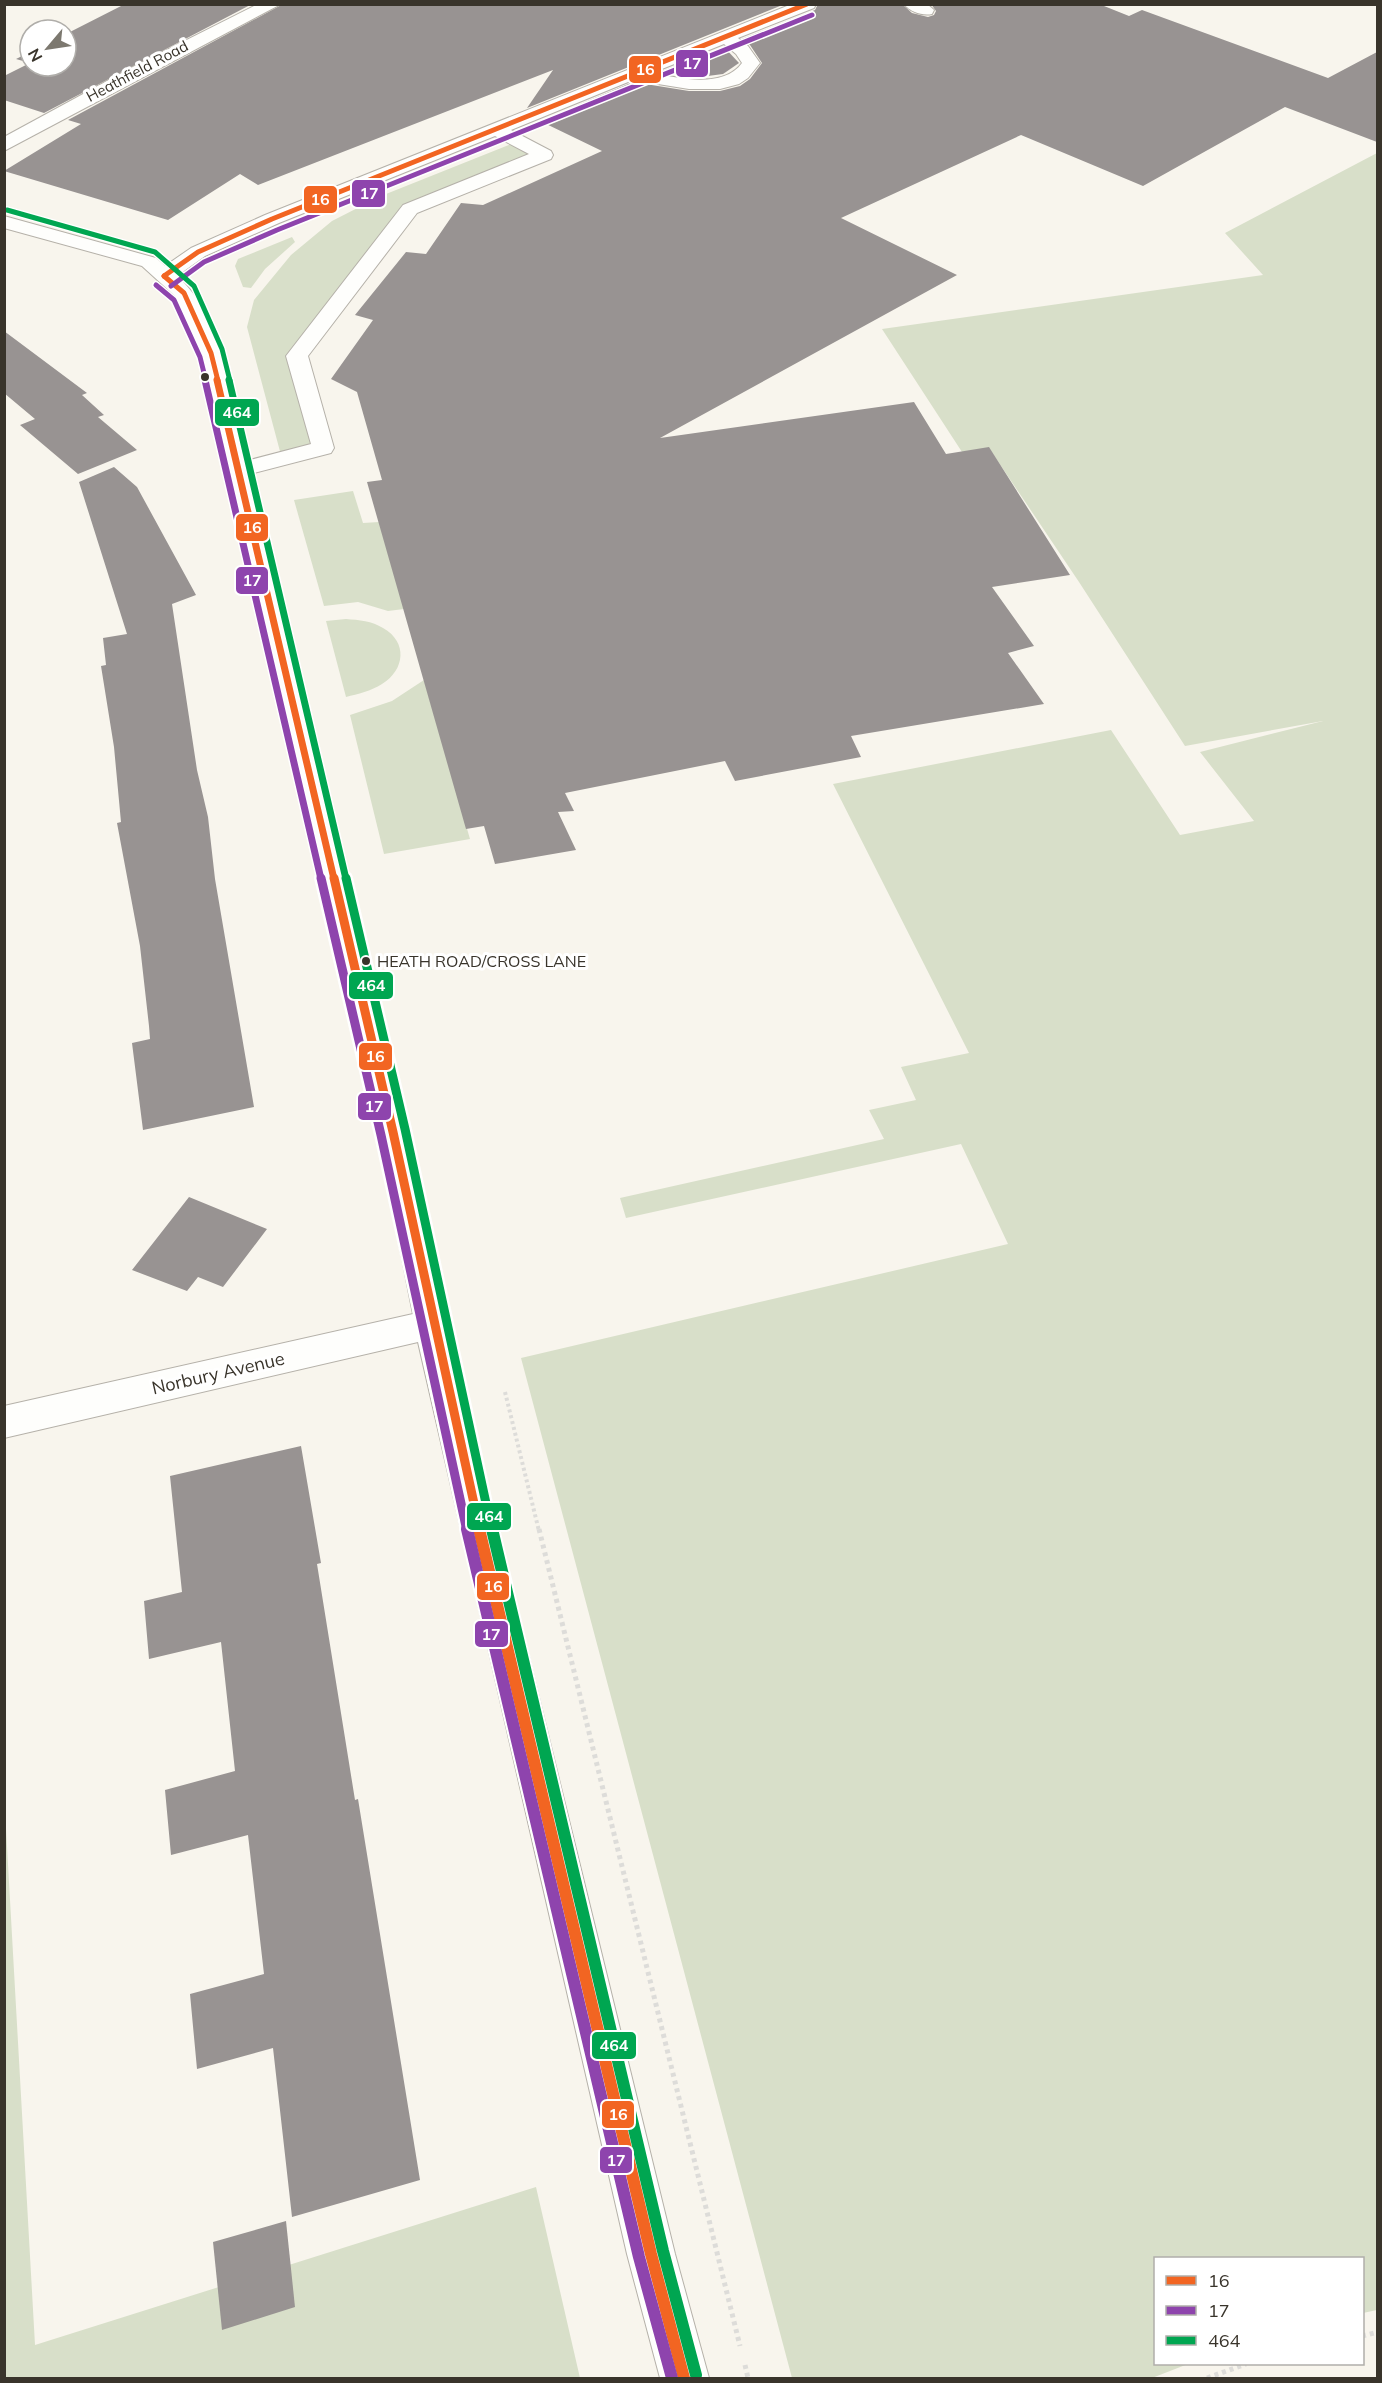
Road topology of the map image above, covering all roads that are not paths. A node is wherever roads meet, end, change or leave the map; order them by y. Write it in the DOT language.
graph roads {
  1 [pos="273,4"];
  2 [pos="808,4"];
  3 [pos="726,37"];
  4 [pos="633,75"];
  5 [pos="496,129"];
  6 [pos="4,145"];
  7 [pos="4,222"];
  8 [pos="164,276"];
  9 [pos="237,470"];
  10 [pos="432,1324"];
  11 [pos="4,1422"];
  12 [pos="684,2379"];
  1 -- 6 [label="street, Heathfield Road"];
  2 -- 3 [label="street"];
  3 -- 4 [label="street"];
  3 -- 4 [label="street"];
  4 -- 5 [label="street"];
  5 -- 8 [label="street"];
  5 -- 9 [label="street"];
  7 -- 8 [label="street"];
  8 -- 9 [label="street"];
  9 -- 10 [label="street"];
  10 -- 11 [label="street, Norbury Avenue"];
  10 -- 12 [label="street"];
}
